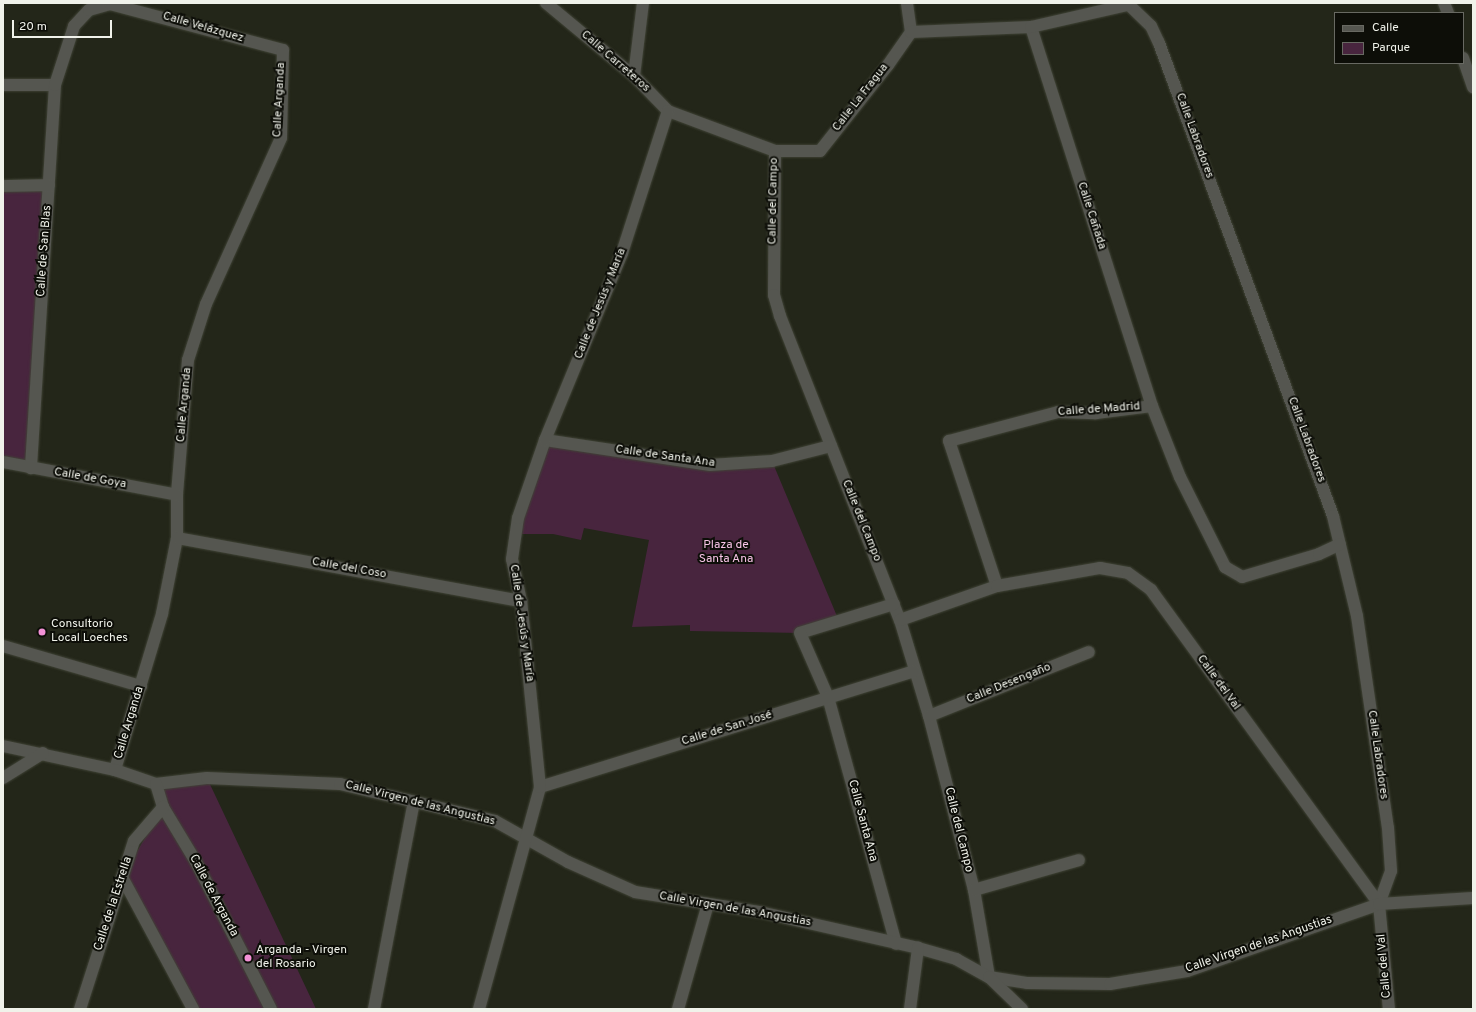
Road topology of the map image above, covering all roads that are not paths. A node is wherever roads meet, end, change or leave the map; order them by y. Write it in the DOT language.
graph roads {
  1 [pos="546,3"];
  2 [pos="643,3"];
  3 [pos="907,3"];
  4 [pos="1127,4"];
  5 [pos="141,7"];
  6 [pos="1031,27"];
  7 [pos="910,32"];
  8 [pos="282,50"];
  9 [pos="1464,61"];
  10 [pos="634,76"];
  11 [pos="55,85"];
  12 [pos="3,86"];
  13 [pos="1473,87"];
  14 [pos="668,111"];
  15 [pos="775,151"];
  16 [pos="49,185"];
  17 [pos="3,186"];
  18 [pos="1152,406"];
  19 [pos="545,440"];
  20 [pos="831,446"];
  21 [pos="3,462"];
  22 [pos="31,468"];
  23 [pos="177,495"];
  24 [pos="177,538"];
  25 [pos="1340,544"];
  26 [pos="997,586"];
  27 [pos="521,601"];
  28 [pos="894,604"];
  29 [pos="900,620"];
  30 [pos="3,646"];
  31 [pos="1089,652"];
  32 [pos="914,671"];
  33 [pos="142,686"];
  34 [pos="828,698"];
  35 [pos="929,716"];
  36 [pos="3,746"];
  37 [pos="43,753"];
  38 [pos="115,770"];
  39 [pos="3,778"];
  40 [pos="156,784"];
  41 [pos="540,787"];
  42 [pos="414,802"];
  43 [pos="163,807"];
  44 [pos="528,839"];
  45 [pos="1079,860"];
  46 [pos="122,877"];
  47 [pos="974,890"];
  48 [pos="1473,898"];
  49 [pos="708,904"];
  50 [pos="1379,904"];
  51 [pos="896,944"];
  52 [pos="918,948"];
  53 [pos="989,977"];
  54 [pos="80,1009"];
  55 [pos="193,1009"];
  56 [pos="271,1009"];
  57 [pos="374,1009"];
  58 [pos="479,1009"];
  59 [pos="678,1009"];
  60 [pos="910,1009"];
  61 [pos="1022,1009"];
  62 [pos="1389,1009"];
  1 -- 10 [label="street, Calle Carreteros"];
  2 -- 10 [label="street"];
  3 -- 7 [label="street"];
  4 -- 6 [label="street"];
  4 -- 25 [label="street, Calle Labradores"];
  5 -- 8 [label="street, Calle Velázquez"];
  5 -- 11 [label="street, Calle Velázquez"];
  6 -- 7 [label="street"];
  6 -- 18 [label="street, Calle Cañada"];
  7 -- 15 [label="street, Calle La Fragua"];
  8 -- 23 [label="street, Calle Arganda"];
  9 -- 13 [label="street"];
  10 -- 14 [label="street, Calle Carreteros"];
  11 -- 12 [label="street"];
  11 -- 16 [label="street, Calle de San Blas"];
  14 -- 15 [label="street, Calle Carreteros"];
  14 -- 19 [label="street, Calle de Jesús y María"];
  15 -- 20 [label="street, Calle del Campo"];
  16 -- 17 [label="street"];
  16 -- 22 [label="street, Calle de San Blas"];
  18 -- 25 [label="street, Calle de Madrid"];
  18 -- 26 [label="street, Calle de Madrid"];
  19 -- 20 [label="street, Calle de Santa Ana"];
  19 -- 27 [label="street, Calle de Jesús y María"];
  20 -- 28 [label="street, Calle del Campo"];
  21 -- 22 [label="street, Calle de Goya"];
  22 -- 23 [label="street, Calle de Goya"];
  23 -- 24 [label="street, Calle Arganda"];
  24 -- 27 [label="street, Calle del Coso"];
  24 -- 33 [label="street, Calle Arganda"];
  25 -- 50 [label="street, Calle Labradores"];
  26 -- 29 [label="street, Calle del Val"];
  26 -- 50 [label="street, Calle del Val"];
  27 -- 41 [label="street, Calle de Jesús y María"];
  28 -- 29 [label="street, Calle del Campo"];
  28 -- 34 [label="street"];
  29 -- 32 [label="street, Calle del Campo"];
  30 -- 33 [label="street"];
  31 -- 35 [label="street, Calle Desengaño"];
  32 -- 34 [label="street, Calle de San José"];
  32 -- 35 [label="street, Calle del Campo"];
  33 -- 38 [label="street, Calle Arganda"];
  34 -- 41 [label="street, Calle de San José"];
  34 -- 51 [label="street, Calle Santa Ana"];
  35 -- 47 [label="street, Calle del Campo"];
  36 -- 37 [label="street, Calle Virgen de las Angustias"];
  37 -- 38 [label="street, Calle Virgen de las Angustias"];
  37 -- 39 [label="street"];
  38 -- 40 [label="street, Calle Virgen de las Angustias"];
  40 -- 42 [label="street, Calle Virgen de las Angustias"];
  40 -- 43 [label="street, Calle de Arganda"];
  41 -- 44 [label="street, Calle de Jesús y María"];
  42 -- 44 [label="street, Calle Virgen de las Angustias"];
  42 -- 57 [label="street"];
  43 -- 46 [label="street, Calle de la Estrella"];
  43 -- 56 [label="street, Calle de Arganda"];
  44 -- 49 [label="street, Calle Virgen de las Angustias"];
  44 -- 58 [label="street, Calle de Jesús y María"];
  45 -- 47 [label="street"];
  46 -- 54 [label="street, Calle de la Estrella"];
  46 -- 55 [label="street"];
  47 -- 53 [label="street, Calle del Campo"];
  48 -- 50 [label="street, Calle Virgen de las Angustias"];
  49 -- 51 [label="street, Calle Virgen de las Angustias"];
  49 -- 59 [label="street"];
  50 -- 53 [label="street, Calle Virgen de las Angustias"];
  50 -- 62 [label="street, Calle del Val"];
  51 -- 52 [label="street, Calle Virgen de las Angustias"];
  52 -- 53 [label="street, Calle Virgen de las Angustias"];
  52 -- 60 [label="street"];
  53 -- 61 [label="street"];
}
